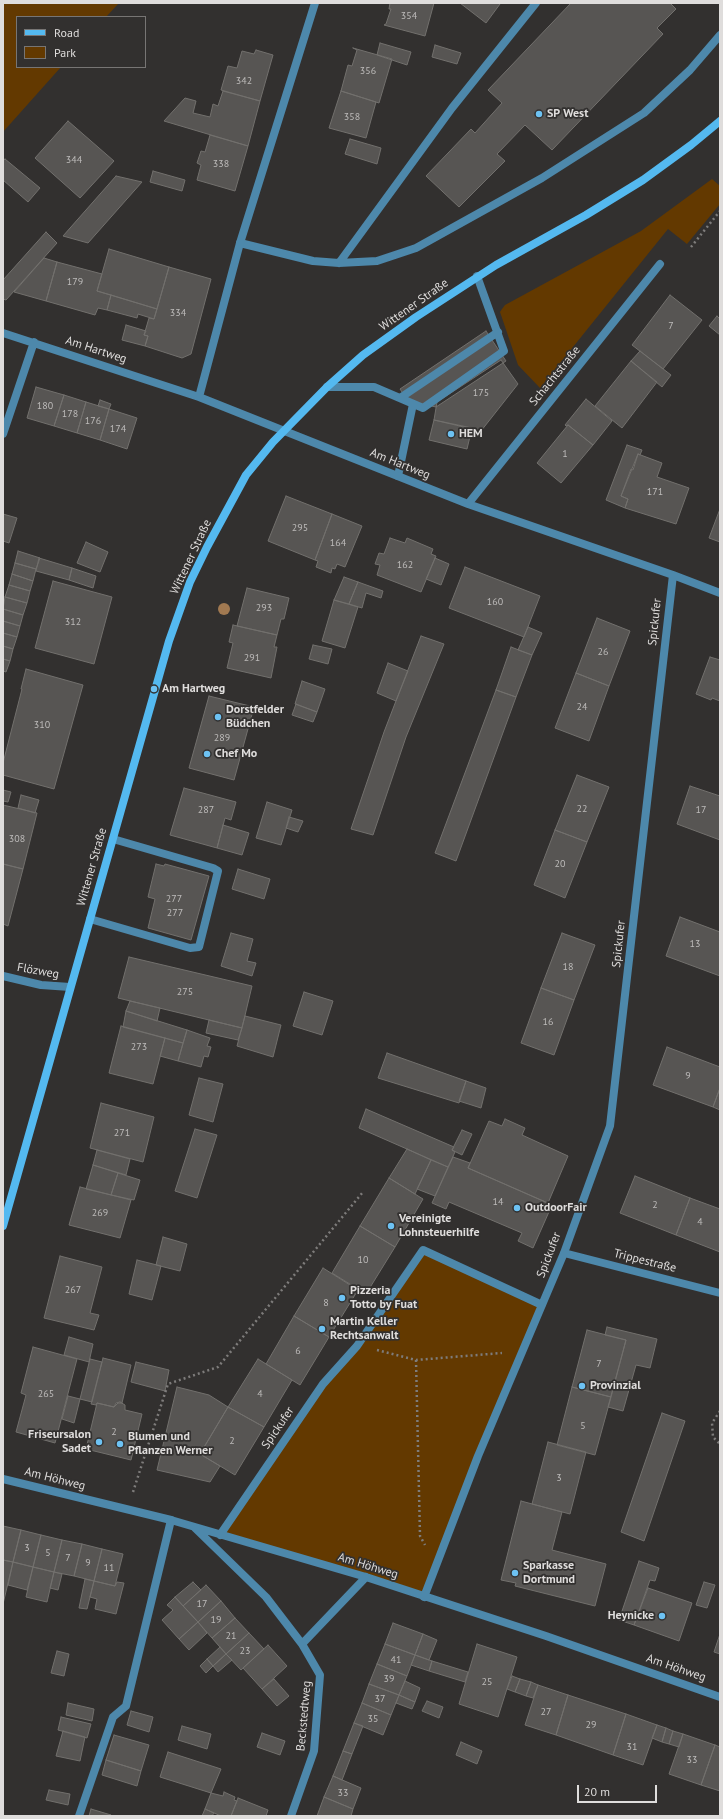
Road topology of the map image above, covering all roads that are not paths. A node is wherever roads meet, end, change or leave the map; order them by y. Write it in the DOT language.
graph roads {
  1 [pos="315,3"];
  2 [pos="536,3"];
  3 [pos="720,35"];
  4 [pos="720,121"];
  5 [pos="240,243"];
  6 [pos="339,263"];
  7 [pos="660,264"];
  8 [pos="477,276"];
  9 [pos="498,332"];
  10 [pos="3,333"];
  11 [pos="34,342"];
  12 [pos="327,387"];
  13 [pos="199,397"];
  14 [pos="400,398"];
  15 [pos="413,404"];
  16 [pos="284,431"];
  17 [pos="3,434"];
  18 [pos="398,476"];
  19 [pos="468,504"];
  20 [pos="673,575"];
  21 [pos="720,593"];
  22 [pos="112,839"];
  23 [pos="90,919"];
  24 [pos="3,976"];
  25 [pos="70,988"];
  26 [pos="3,1226"];
  27 [pos="564,1253"];
  28 [pos="720,1293"];
  29 [pos="542,1305"];
  30 [pos="3,1479"];
  31 [pos="171,1520"];
  32 [pos="194,1527"];
  33 [pos="220,1535"];
  34 [pos="366,1577"];
  35 [pos="424,1597"];
  36 [pos="302,1644"];
  37 [pos="720,1697"];
  38 [pos="79,1816"];
  39 [pos="291,1816"];
  1 -- 5 [label="street"];
  2 -- 6 [label="street"];
  3 -- 6 [label="street"];
  4 -- 8 [label="main road, Wittener Straße"];
  5 -- 6 [label="street"];
  5 -- 13 [label="street"];
  7 -- 19 [label="street, Schachtstraße"];
  8 -- 9 [label="street"];
  8 -- 12 [label="main road, Wittener Straße"];
  9 -- 14 [label="street"];
  9 -- 15 [label="street"];
  10 -- 11 [label="street, Am Hartweg"];
  11 -- 13 [label="street, Am Hartweg"];
  11 -- 17 [label="street"];
  12 -- 14 [label="street"];
  12 -- 16 [label="main road, Wittener Straße"];
  13 -- 16 [label="street, Am Hartweg"];
  14 -- 15 [label="street"];
  15 -- 18 [label="street"];
  16 -- 18 [label="street, Am Hartweg"];
  16 -- 22 [label="main road, Wittener Straße"];
  18 -- 19 [label="street, Am Hartweg"];
  19 -- 20 [label="street, Am Hartweg"];
  20 -- 21 [label="street, Am Hartweg"];
  20 -- 27 [label="street, Spickufer"];
  22 -- 23 [label="main road, Wittener Straße"];
  22 -- 23 [label="street"];
  23 -- 25 [label="main road, Wittener Straße"];
  24 -- 25 [label="street, Flözweg"];
  25 -- 26 [label="main road, Wittener Straße"];
  27 -- 28 [label="street, Trippestraße"];
  27 -- 29 [label="street, Spickufer"];
  29 -- 33 [label="street, Spickufer"];
  29 -- 35 [label="street, Spickufer"];
  30 -- 31 [label="street, Am Höhweg"];
  31 -- 32 [label="street, Am Höhweg"];
  31 -- 38 [label="street"];
  32 -- 33 [label="street, Am Höhweg"];
  32 -- 36 [label="street, Beckstedtweg"];
  33 -- 34 [label="street, Am Höhweg"];
  34 -- 35 [label="street, Am Höhweg"];
  34 -- 36 [label="street"];
  35 -- 37 [label="street, Am Höhweg"];
  36 -- 39 [label="street, Beckstedtweg"];
}
